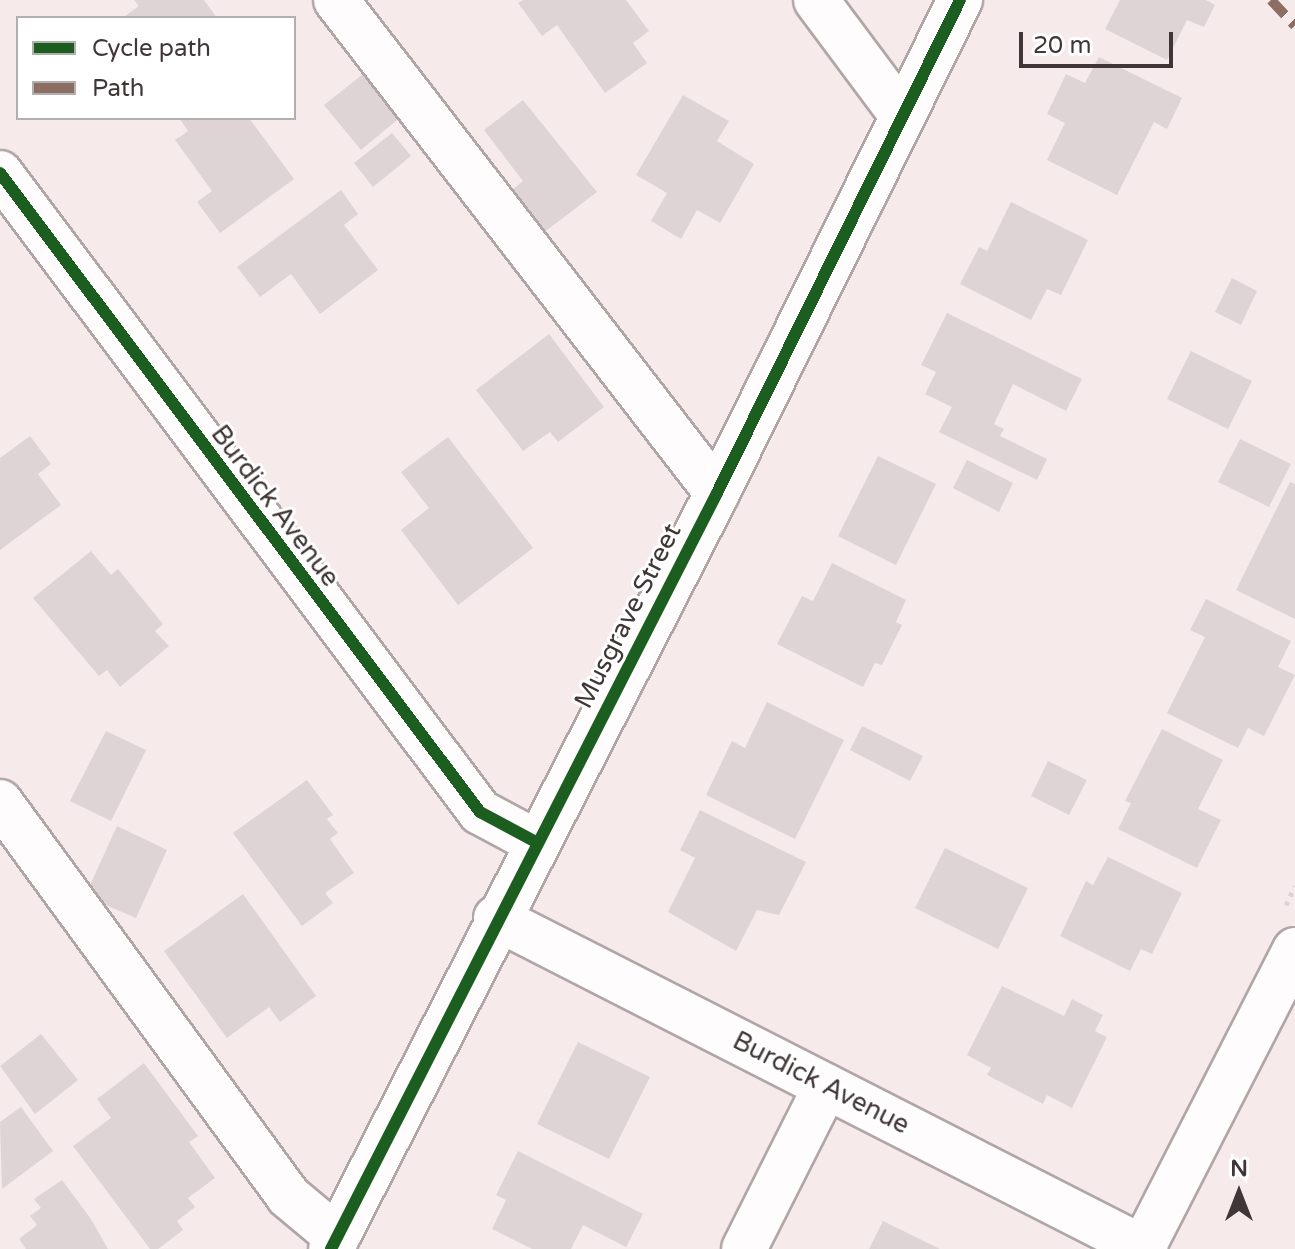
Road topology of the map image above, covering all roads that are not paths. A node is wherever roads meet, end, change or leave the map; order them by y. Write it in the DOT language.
graph roads {
  1 [pos="336,0"];
  2 [pos="816,0"];
  3 [pos="960,0"];
  4 [pos="901,114"];
  5 [pos="0,173"];
  6 [pos="717,493"];
  7 [pos="0,802"];
  8 [pos="536,842"];
  9 [pos="496,918"];
  10 [pos="1295,950"];
  11 [pos="826,1086"];
  12 [pos="334,1243"];
  13 [pos="744,1249"];
  14 [pos="1143,1249"];
  1 -- 6 [label="street"];
  2 -- 4 [label="street"];
  3 -- 4 [label="street, Musgrave Street"];
  4 -- 6 [label="street, Musgrave Street"];
  5 -- 8 [label="street, Burdick Avenue"];
  6 -- 8 [label="street, Musgrave Street"];
  7 -- 12 [label="street"];
  8 -- 9 [label="street, Musgrave Street"];
  9 -- 11 [label="street, Burdick Avenue"];
  9 -- 12 [label="street, Musgrave Street"];
  10 -- 14 [label="street"];
  11 -- 13 [label="street"];
  11 -- 14 [label="street, Burdick Avenue"];
}
